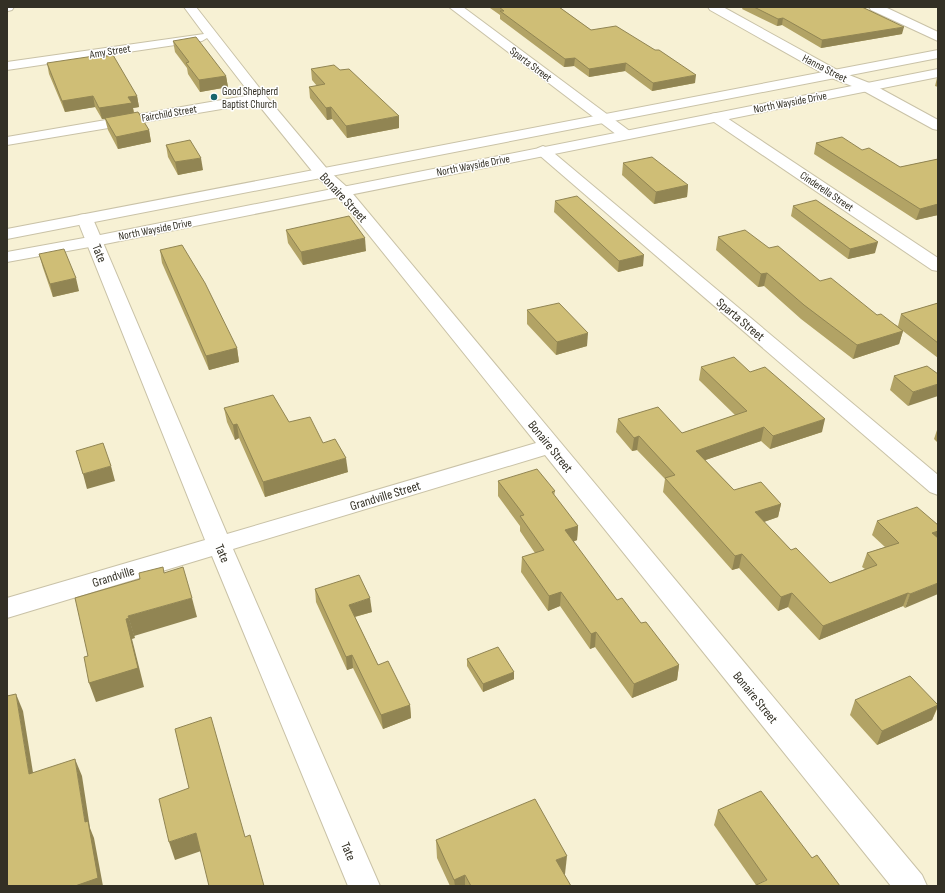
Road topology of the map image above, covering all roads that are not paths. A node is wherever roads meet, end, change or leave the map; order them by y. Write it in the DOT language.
graph roads {
  1 [pos="190,7"];
  2 [pos="455,7"];
  3 [pos="714,7"];
  4 [pos="875,7"];
  5 [pos="213,35"];
  6 [pos="938,37"];
  7 [pos="938,54"];
  8 [pos="7,66"];
  9 [pos="938,73"];
  10 [pos="834,74"];
  11 [pos="867,87"];
  12 [pos="260,98"];
  13 [pos="716,117"];
  14 [pos="603,119"];
  15 [pos="938,126"];
  16 [pos="626,135"];
  17 [pos="7,141"];
  18 [pos="543,151"];
  19 [pos="322,173"];
  20 [pos="342,191"];
  21 [pos="85,219"];
  22 [pos="7,234"];
  23 [pos="95,241"];
  24 [pos="7,257"];
  25 [pos="938,266"];
  26 [pos="551,446"];
  27 [pos="938,487"];
  28 [pos="219,544"];
  29 [pos="7,608"];
  30 [pos="364,886"];
  31 [pos="911,886"];
  1 -- 5 [label="street, Bonaire Street"];
  2 -- 14 [label="street, Sparta Street"];
  3 -- 10 [label="street, Hanna Street"];
  4 -- 6 [label="street"];
  5 -- 8 [label="street, Amy Street"];
  5 -- 12 [label="street, Bonaire Street"];
  7 -- 10 [label="street, North Wayside Drive"];
  9 -- 11 [label="street, North Wayside Drive"];
  10 -- 11 [label="street, Hanna Street"];
  10 -- 14 [label="street, North Wayside Drive"];
  11 -- 13 [label="street, North Wayside Drive"];
  11 -- 15 [label="street, Hanna Street"];
  12 -- 17 [label="street, Fairchild Street"];
  12 -- 19 [label="street, Bonaire Street"];
  13 -- 16 [label="street, North Wayside Drive"];
  13 -- 25 [label="street, Cinderella Street"];
  14 -- 16 [label="street, Sparta Street"];
  14 -- 19 [label="street, North Wayside Drive"];
  16 -- 18 [label="street, North Wayside Drive"];
  18 -- 20 [label="street, North Wayside Drive"];
  18 -- 27 [label="street, Sparta Street"];
  19 -- 20 [label="street, Bonaire Street"];
  19 -- 21 [label="street, North Wayside Drive"];
  20 -- 23 [label="street, North Wayside Drive"];
  20 -- 26 [label="street, Bonaire Street"];
  21 -- 22 [label="street, North Wayside Drive"];
  21 -- 23 [label="street, Tate"];
  23 -- 24 [label="street, North Wayside Drive"];
  23 -- 28 [label="street, Tate"];
  26 -- 28 [label="street, Grandville Street"];
  26 -- 31 [label="street, Bonaire Street"];
  28 -- 29 [label="street, Grandville"];
  28 -- 30 [label="street, Tate"];
}
